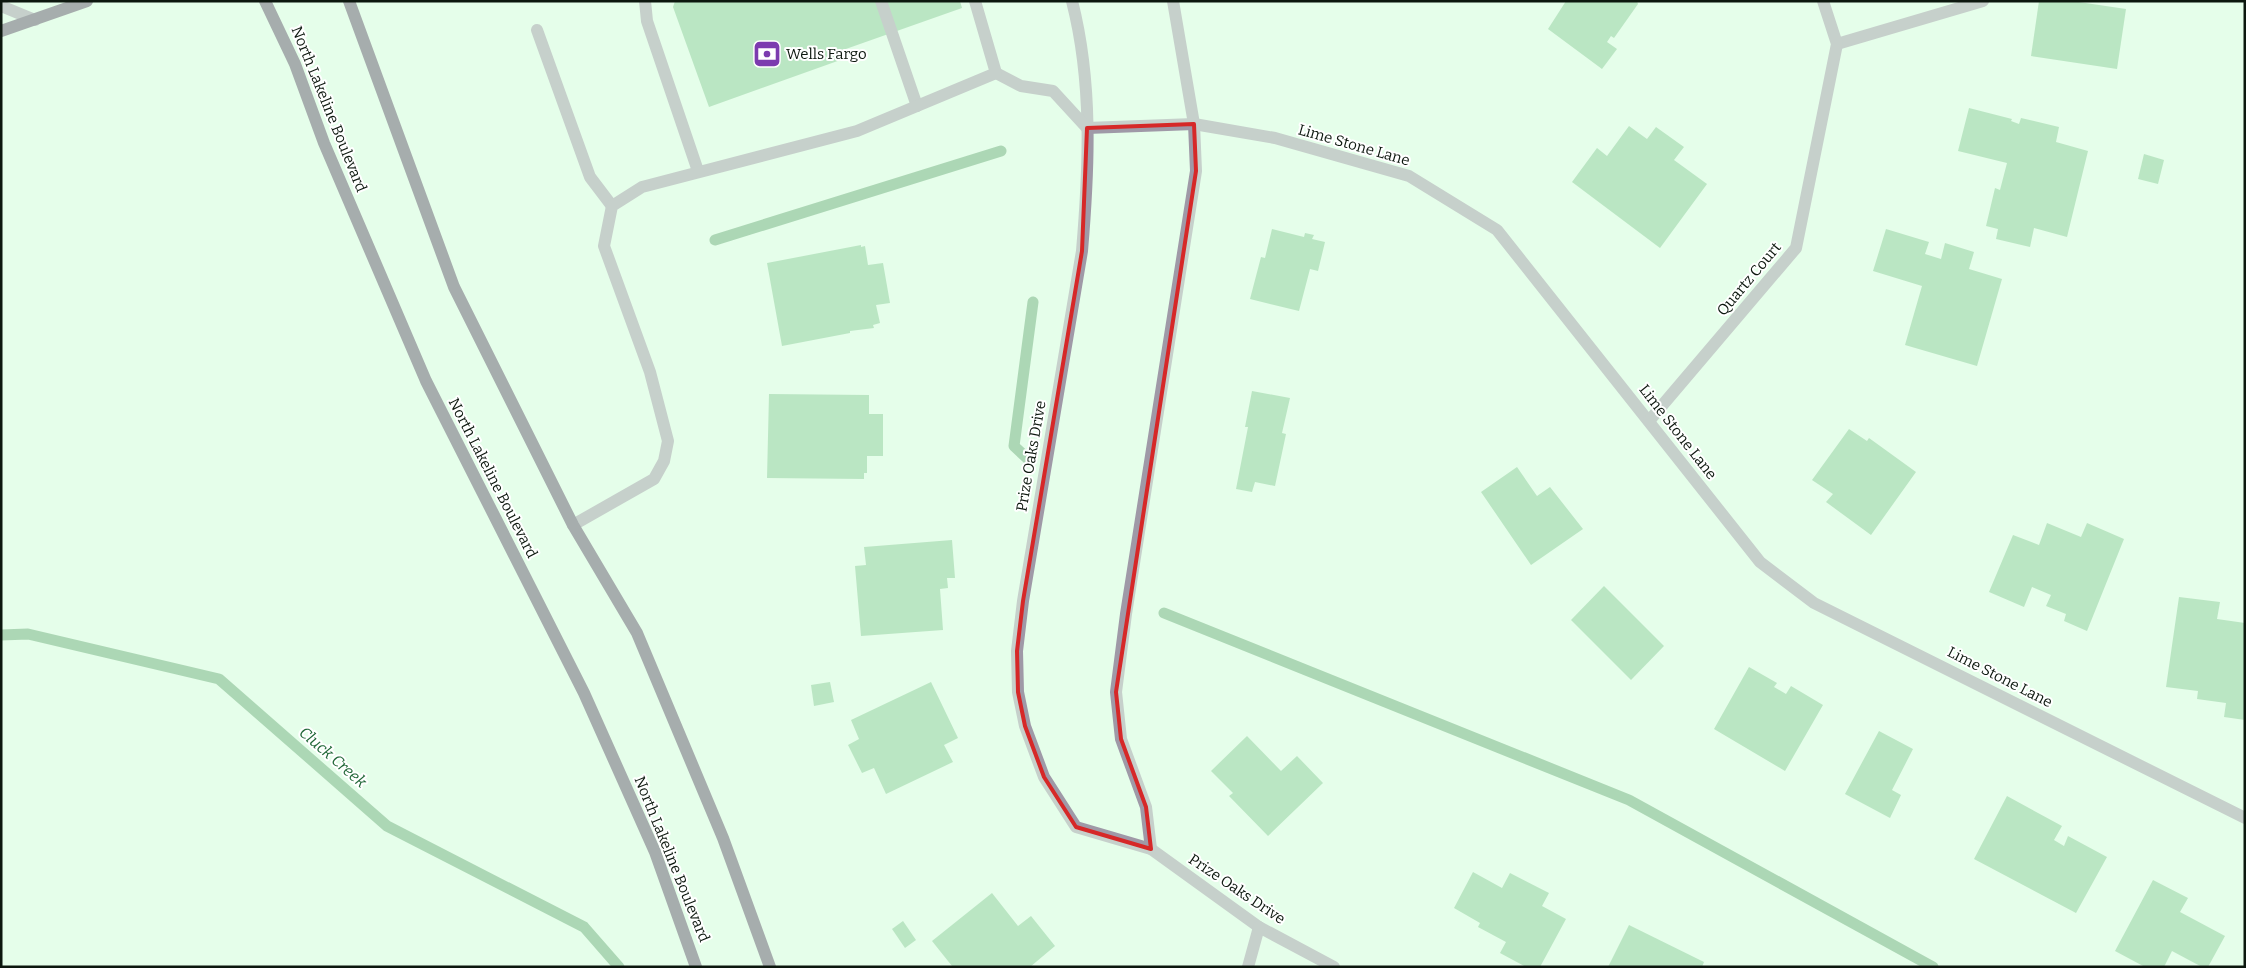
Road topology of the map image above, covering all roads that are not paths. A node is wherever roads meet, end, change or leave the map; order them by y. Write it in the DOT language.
graph roads {
  1 [pos="87,1"];
  2 [pos="265,1"];
  3 [pos="349,1"];
  4 [pos="645,1"];
  5 [pos="881,1"];
  6 [pos="975,1"];
  7 [pos="1072,1"];
  8 [pos="1173,1"];
  9 [pos="1823,1"];
  10 [pos="1983,1"];
  11 [pos="1,6"];
  12 [pos="35,20"];
  13 [pos="537,30"];
  14 [pos="1,31"];
  15 [pos="1837,44"];
  16 [pos="996,73"];
  17 [pos="917,106"];
  18 [pos="1194,124"];
  19 [pos="1087,128"];
  20 [pos="698,171"];
  21 [pos="612,206"];
  22 [pos="1649,421"];
  23 [pos="573,526"];
  24 [pos="2245,818"];
  25 [pos="1151,849"];
  26 [pos="1259,927"];
  27 [pos="696,967"];
  28 [pos="770,967"];
  29 [pos="1248,967"];
  30 [pos="1334,967"];
  1 -- 12 [label="main road"];
  2 -- 27 [label="main road, North Lakeline Boulevard"];
  3 -- 23 [label="main road"];
  4 -- 20 [label="street"];
  5 -- 17 [label="street"];
  6 -- 16 [label="street"];
  7 -- 19 [label="street, Prize Oaks Drive"];
  8 -- 18 [label="street"];
  9 -- 15 [label="street"];
  10 -- 15 [label="street"];
  11 -- 12 [label="street"];
  12 -- 14 [label="main road"];
  13 -- 21 [label="street"];
  15 -- 22 [label="street, Quartz Court"];
  16 -- 17 [label="street"];
  16 -- 19 [label="street"];
  17 -- 20 [label="street"];
  18 -- 19 [label="street, Lime Stone Lane"];
  18 -- 22 [label="street, Lime Stone Lane"];
  18 -- 25 [label="street"];
  19 -- 25 [label="street, Prize Oaks Drive"];
  20 -- 21 [label="street"];
  21 -- 23 [label="street"];
  22 -- 24 [label="street, Lime Stone Lane"];
  23 -- 28 [label="main road"];
  25 -- 26 [label="street, Prize Oaks Drive"];
  26 -- 29 [label="street"];
  26 -- 30 [label="street, Prize Oaks Drive"];
}
